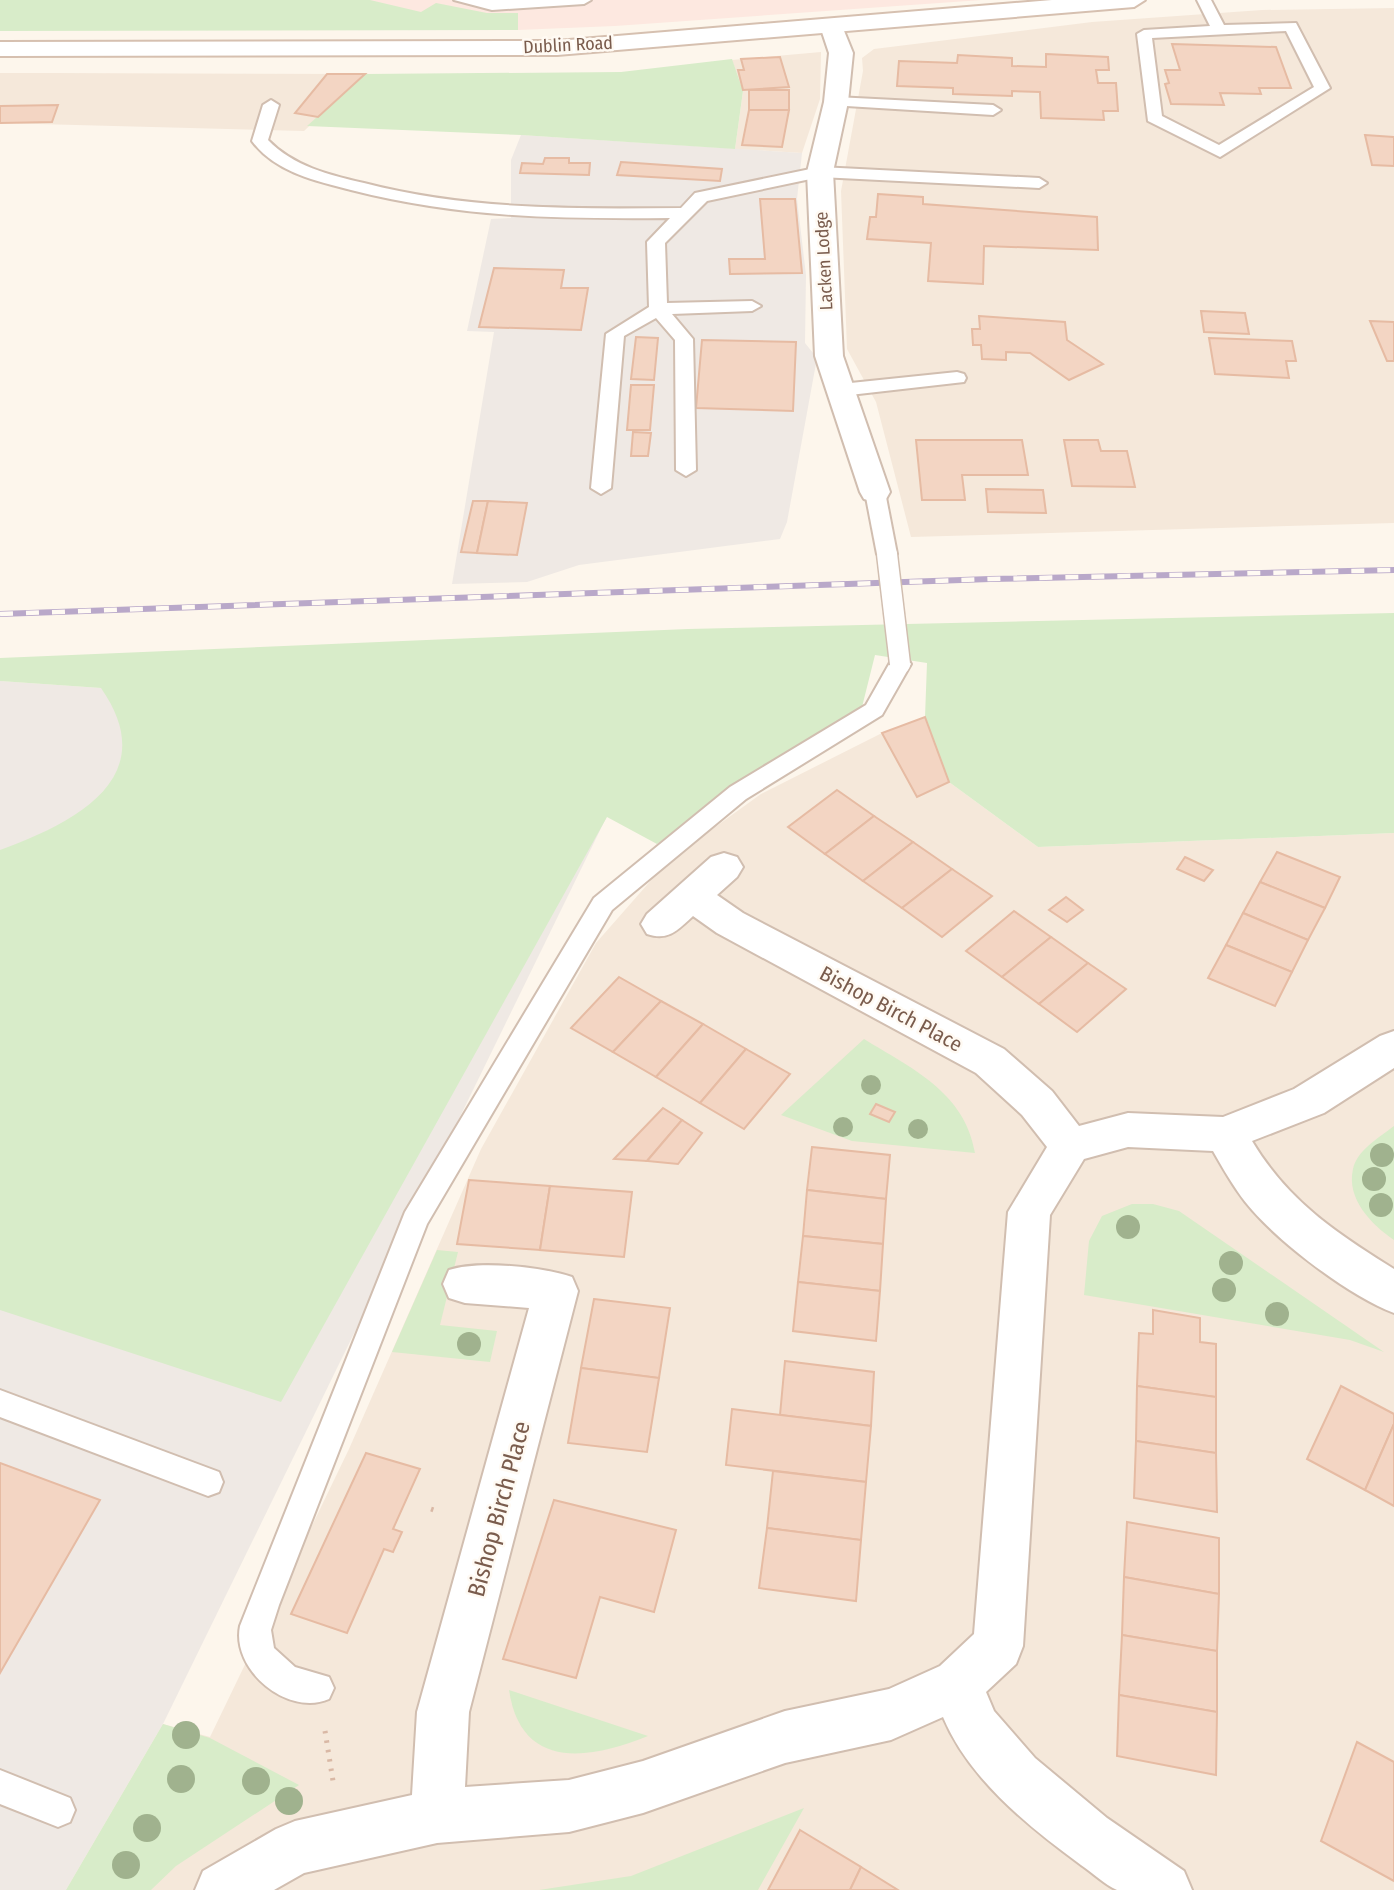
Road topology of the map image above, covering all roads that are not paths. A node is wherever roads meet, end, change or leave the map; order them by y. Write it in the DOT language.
graph roads {
  1 [pos="461,0"];
  2 [pos="584,0"];
  3 [pos="1134,0"];
  4 [pos="1204,0"];
  5 [pos="832,26"];
  6 [pos="1218,27"];
  7 [pos="0,49"];
  8 [pos="836,102"];
  9 [pos="271,105"];
  10 [pos="993,110"];
  11 [pos="820,172"];
  12 [pos="1039,183"];
  13 [pos="685,213"];
  14 [pos="752,306"];
  15 [pos="658,309"];
  16 [pos="957,378"];
  17 [pos="841,390"];
  18 [pos="685,470"];
  19 [pos="601,488"];
  20 [pos="875,492"];
  21 [pos="724,867"];
  22 [pos="692,895"];
  23 [pos="660,924"];
  24 [pos="1394,1047"];
  25 [pos="1225,1134"];
  26 [pos="1070,1146"];
  27 [pos="465,1284"];
  28 [pos="1394,1293"];
  29 [pos="0,1403"];
  30 [pos="208,1482"];
  31 [pos="958,1685"];
  32 [pos="318,1688"];
  33 [pos="0,1787"];
  34 [pos="58,1810"];
  35 [pos="437,1816"];
  36 [pos="222,1890"];
  37 [pos="1165,1890"];
  1 -- 2 [label="lane"];
  3 -- 5 [label="street, Dublin Road"];
  4 -- 6 [label="lane"];
  5 -- 7 [label="street, Dublin Road"];
  5 -- 8 [label="street, Lacken Lodge"];
  6 -- 6 [label="lane"];
  8 -- 10 [label="lane"];
  8 -- 11 [label="street, Lacken Lodge"];
  9 -- 13 [label="lane"];
  11 -- 12 [label="lane"];
  11 -- 13 [label="lane"];
  11 -- 17 [label="street, Lacken Lodge"];
  13 -- 15 [label="lane"];
  14 -- 15 [label="lane"];
  15 -- 18 [label="lane"];
  15 -- 19 [label="lane"];
  16 -- 17 [label="lane"];
  17 -- 20 [label="street, Lacken Lodge"];
  20 -- 32 [label="lane, bridge"];
  21 -- 22 [label="street"];
  22 -- 23 [label="street"];
  22 -- 26 [label="street, Bishop Birch Place"];
  24 -- 25 [label="street"];
  25 -- 26 [label="street"];
  25 -- 28 [label="street"];
  26 -- 31 [label="street"];
  27 -- 35 [label="street, Bishop Birch Place"];
  29 -- 30 [label="lane"];
  31 -- 35 [label="street"];
  31 -- 37 [label="street"];
  33 -- 34 [label="lane"];
  35 -- 36 [label="street"];
}
